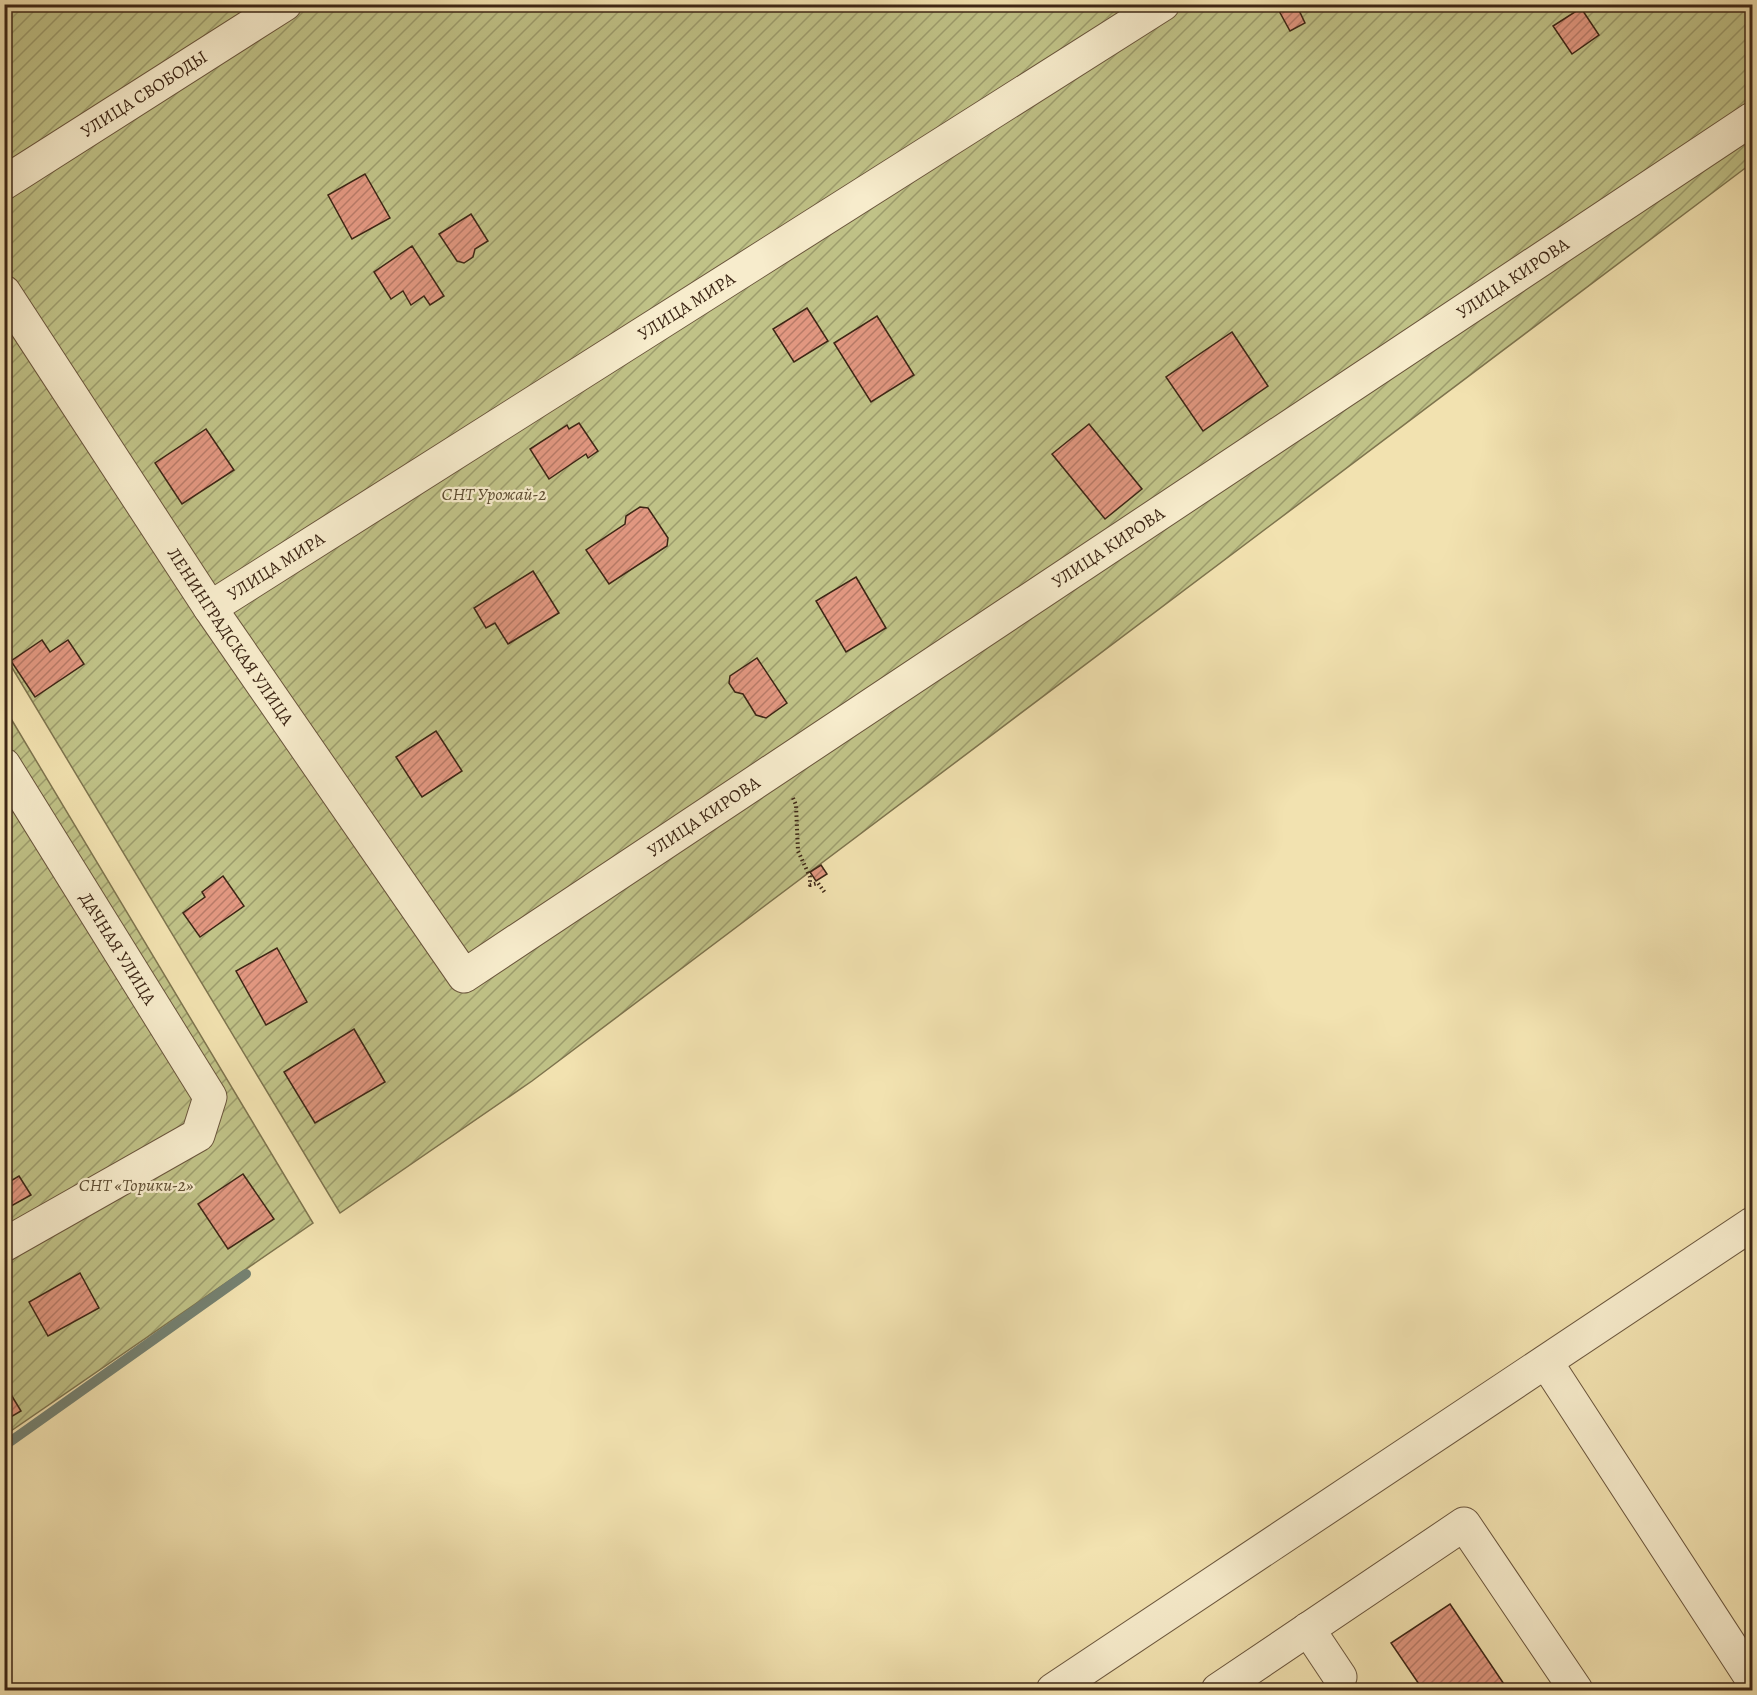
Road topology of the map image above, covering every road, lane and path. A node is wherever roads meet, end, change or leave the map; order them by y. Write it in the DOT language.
graph roads {
  1 [pos="285,4"];
  2 [pos="1163,4"];
  3 [pos="1752,119"];
  4 [pos="4,183"];
  5 [pos="4,292"];
  6 [pos="210,608"];
  7 [pos="4,765"];
  8 [pos="777,768"];
  9 [pos="825,893"];
  10 [pos="464,976"];
  11 [pos="1752,1224"];
  12 [pos="4,1245"];
  13 [pos="1546,1362"];
  14 [pos="1308,1629"];
  15 [pos="1340,1677"];
  16 [pos="1752,1678"];
  17 [pos="1053,1690"];
  18 [pos="1218,1690"];
  19 [pos="1576,1690"];
  1 -- 4 [label="street, УЛИЦА СВОБОДЫ"];
  2 -- 6 [label="street, УЛИЦА МИРА"];
  3 -- 8 [label="street, УЛИЦА КИРОВА"];
  5 -- 6 [label="street, ЛЕНИНГРАДСКАЯ УЛИЦА"];
  6 -- 10 [label="street, ЛЕНИНГРАДСКАЯ УЛИЦА"];
  7 -- 12 [label="street, ДАЧНАЯ УЛИЦА"];
  8 -- 9 [label="path"];
  8 -- 10 [label="street, УЛИЦА КИРОВА"];
  11 -- 13 [label="street"];
  13 -- 16 [label="street"];
  13 -- 17 [label="street"];
  14 -- 15 [label="street"];
  14 -- 18 [label="street"];
  14 -- 19 [label="street"];
}
